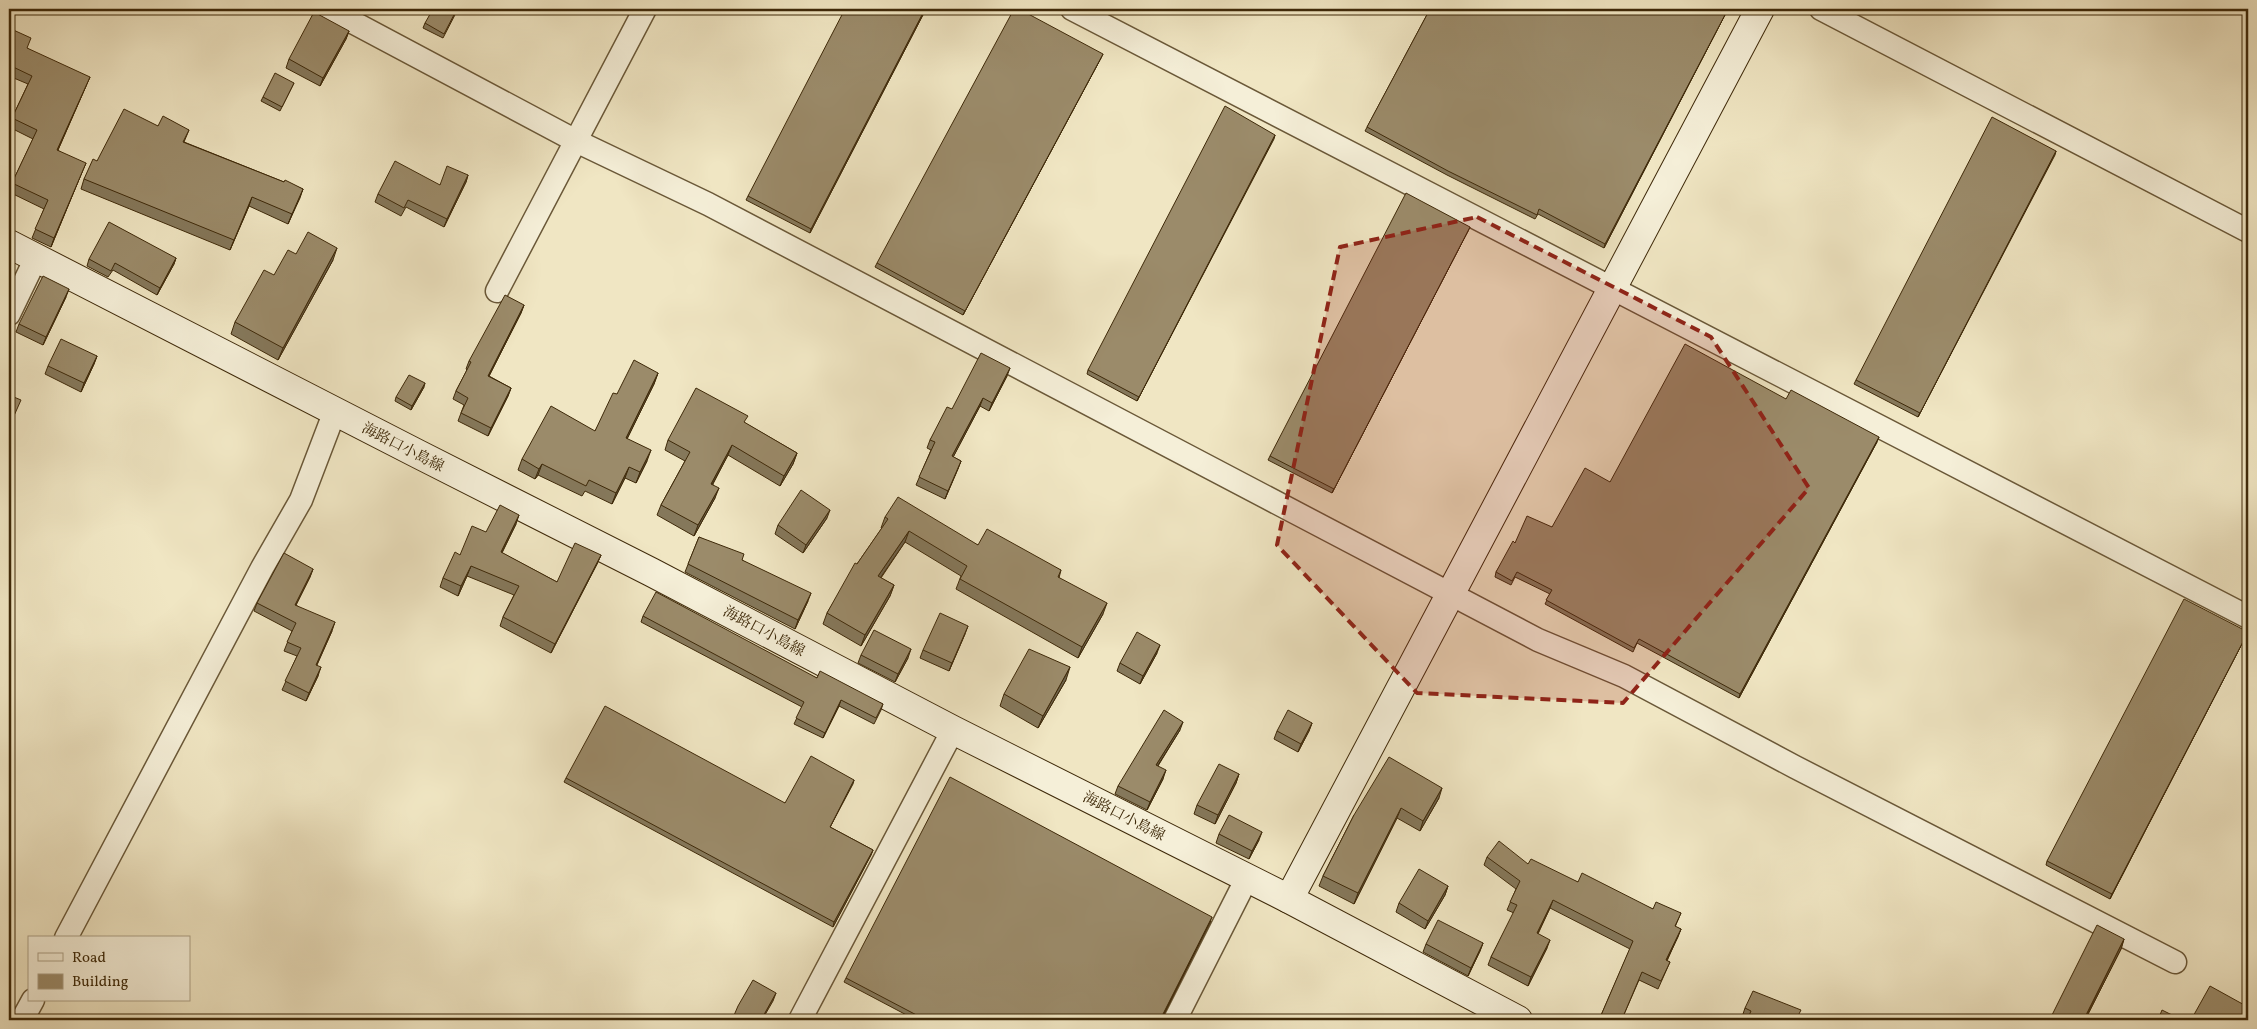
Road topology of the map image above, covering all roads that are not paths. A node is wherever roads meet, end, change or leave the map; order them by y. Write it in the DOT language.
graph roads {
  1 [pos="328,9"];
  2 [pos="645,9"];
  3 [pos="1072,9"];
  4 [pos="1760,9"];
  5 [pos="1821,9"];
  6 [pos="576,141"];
  7 [pos="2248,230"];
  8 [pos="9,244"];
  9 [pos="36,258"];
  10 [pos="1612,287"];
  11 [pos="497,291"];
  12 [pos="9,314"];
  13 [pos="335,411"];
  14 [pos="1449,594"];
  15 [pos="2248,617"];
  16 [pos="953,730"];
  17 [pos="1248,878"];
  18 [pos="1289,899"];
  19 [pos="67,936"];
  20 [pos="2175,962"];
  21 [pos="32,1002"];
  22 [pos="22,1020"];
  23 [pos="800,1020"];
  24 [pos="1175,1020"];
  25 [pos="1518,1020"];
  1 -- 6 [label="street"];
  2 -- 6 [label="street"];
  3 -- 10 [label="street"];
  4 -- 10 [label="main road"];
  5 -- 7 [label="street"];
  6 -- 11 [label="street"];
  6 -- 14 [label="street"];
  8 -- 9 [label="main road, 海路口小島線"];
  9 -- 12 [label="street"];
  9 -- 13 [label="main road, 海路口小島線"];
  10 -- 14 [label="main road"];
  10 -- 15 [label="street"];
  13 -- 16 [label="main road, 海路口小島線"];
  13 -- 19 [label="street"];
  14 -- 18 [label="main road"];
  14 -- 20 [label="street"];
  16 -- 17 [label="main road, 海路口小島線"];
  16 -- 23 [label="street"];
  17 -- 18 [label="main road, 海路口小島線"];
  17 -- 24 [label="street"];
  18 -- 25 [label="main road, 海路口小島線"];
  21 -- 22 [label="street"];
}
